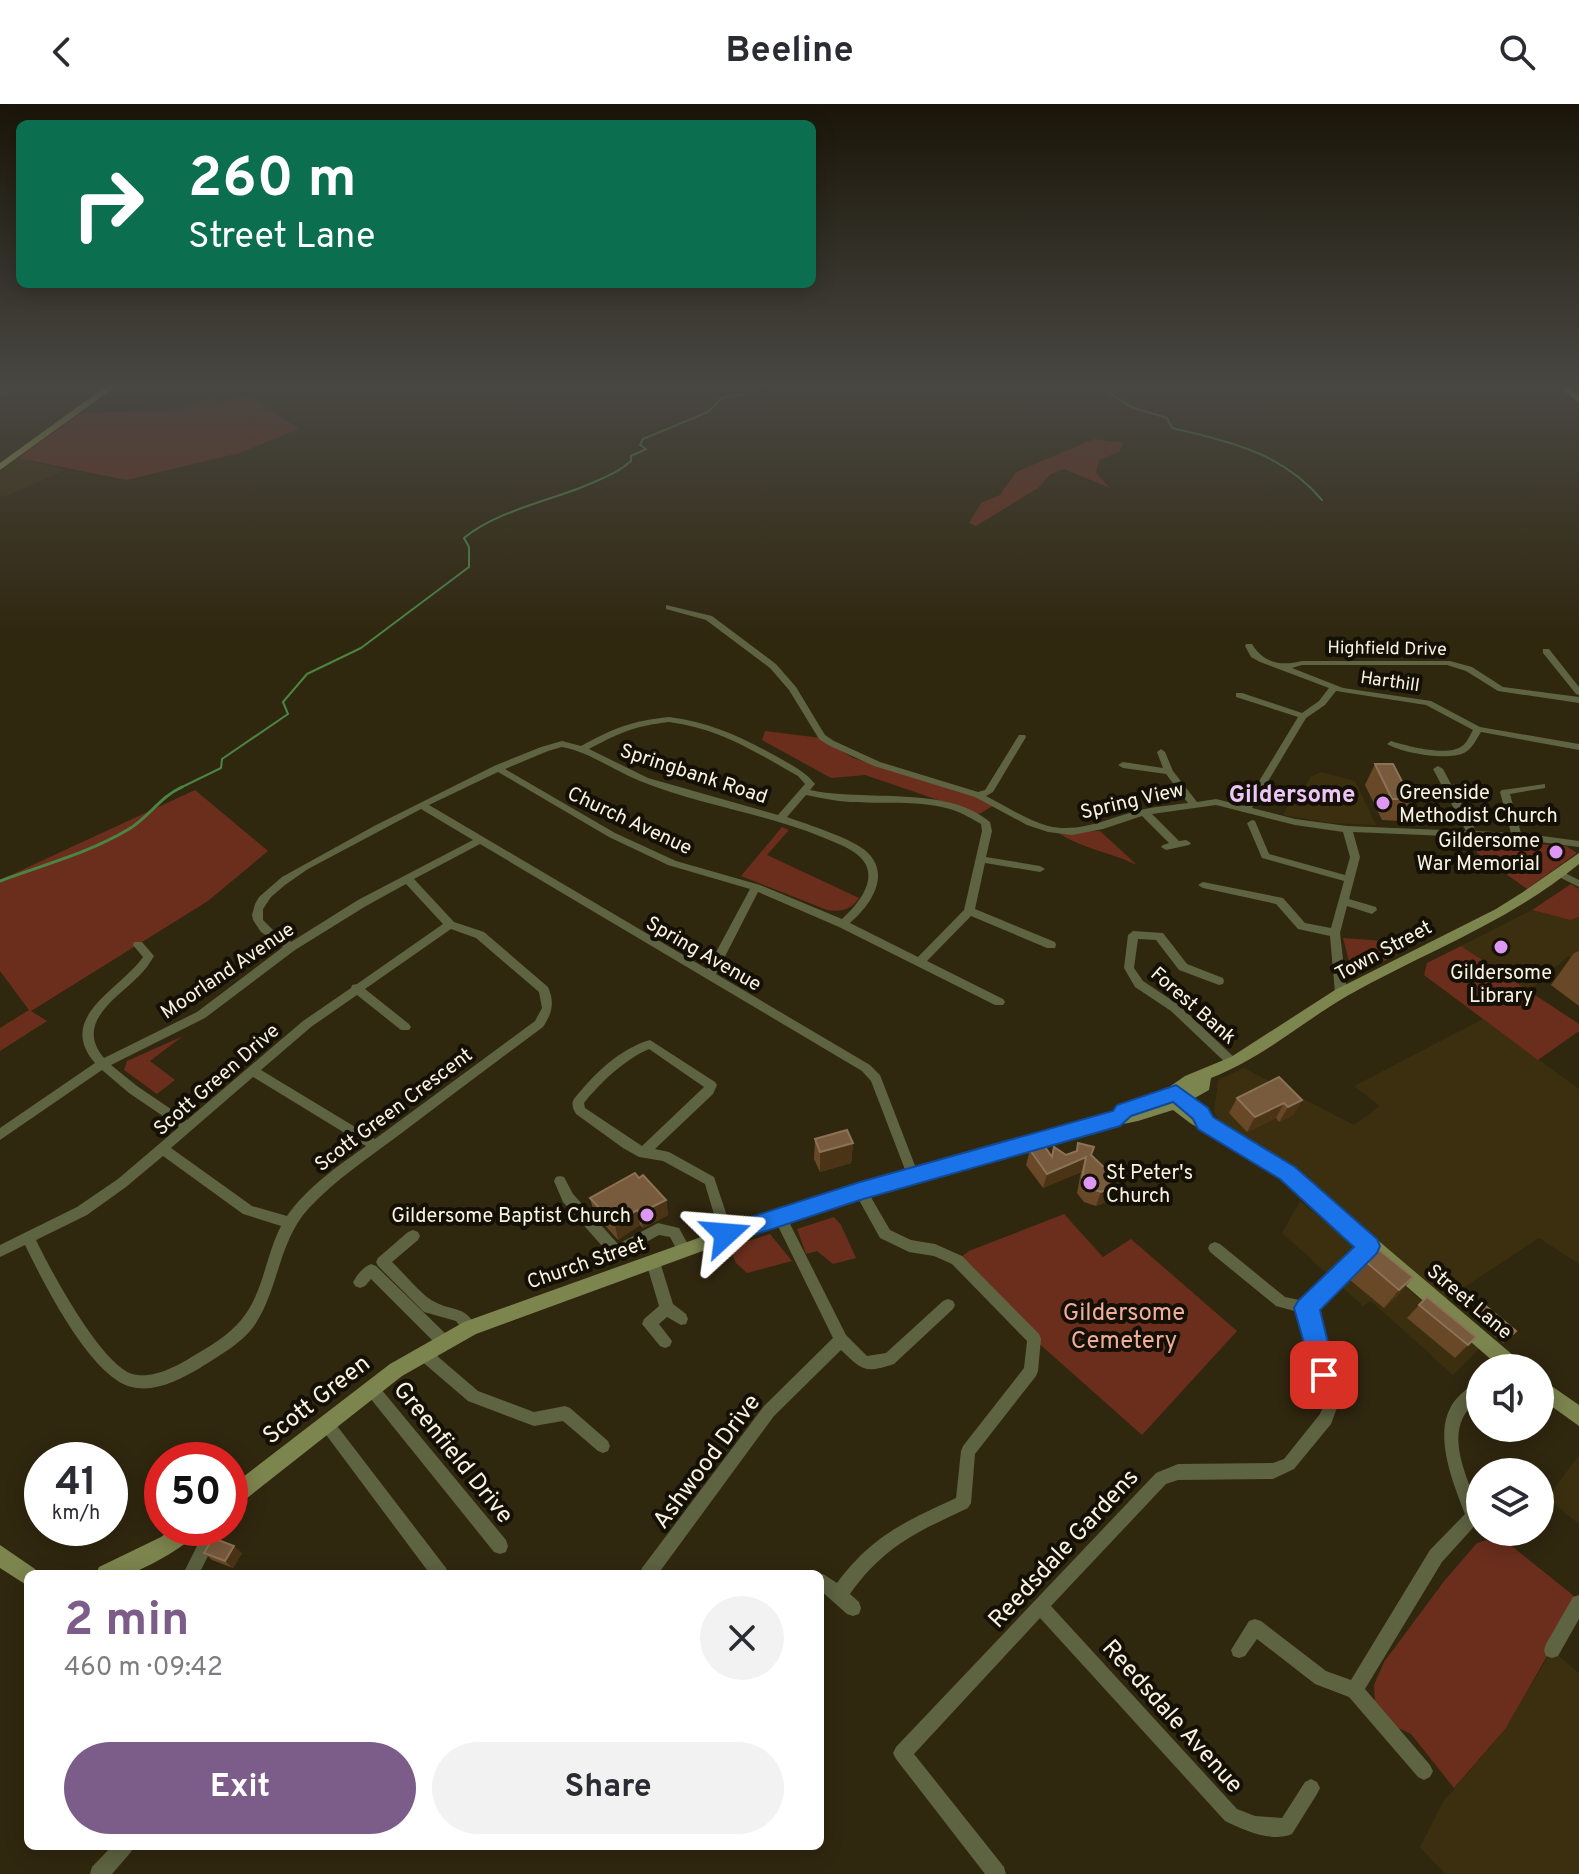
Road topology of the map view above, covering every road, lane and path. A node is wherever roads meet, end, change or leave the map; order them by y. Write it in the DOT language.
graph roads {
  1 [pos="669,607"];
  2 [pos="1249,646"];
  3 [pos="1546,651"];
  4 [pos="1283,668"];
  5 [pos="1334,688"];
  6 [pos="1579,692"];
  7 [pos="1239,695"];
  8 [pos="1579,700"];
  9 [pos="1303,716"];
  10 [pos="1478,729"];
  11 [pos="1022,737"];
  12 [pos="1391,744"];
  13 [pos="1579,747"];
  14 [pos="581,750"];
  15 [pos="1161,752"];
  16 [pos="1123,765"];
  17 [pos="497,768"];
  18 [pos="1438,769"];
  19 [pos="1169,772"];
  20 [pos="1542,786"];
  21 [pos="806,792"];
  22 [pos="978,795"];
  23 [pos="1194,804"];
  24 [pos="423,806"];
  25 [pos="1246,810"];
  26 [pos="1144,812"];
  27 [pos="780,819"];
  28 [pos="1252,823"];
  29 [pos="1347,829"];
  30 [pos="1473,834"];
  31 [pos="1517,836"];
  32 [pos="478,841"];
  33 [pos="1176,844"];
  34 [pos="1579,844"];
  35 [pos="1579,857"];
  36 [pos="980,859"];
  37 [pos="1040,869"];
  38 [pos="1561,874"];
  39 [pos="1348,879"];
  40 [pos="409,880"];
  41 [pos="1579,884"];
  42 [pos="1203,885"];
  43 [pos="756,887"];
  44 [pos="1343,901"];
  45 [pos="1372,910"];
  46 [pos="969,911"];
  47 [pos="843,924"];
  48 [pos="450,925"];
  49 [pos="1335,933"];
  50 [pos="138,945"];
  51 [pos="1051,945"];
  52 [pos="291,947"];
  53 [pos="919,963"];
  54 [pos="709,976"];
  55 [pos="1219,981"];
  56 [pos="356,988"];
  57 [pos="1341,993"];
  58 [pos="999,1002"];
  59 [pos="405,1027"];
  60 [pos="1233,1063"];
  61 [pos="102,1064"];
  62 [pos="254,1072"];
  63 [pos="1176,1099"];
  64 [pos="188,1127"];
  65 [pos="0,1135"];
  66 [pos="375,1145"];
  67 [pos="163,1149"];
  68 [pos="643,1153"];
  69 [pos="913,1176"];
  70 [pos="560,1181"];
  71 [pos="860,1191"];
  72 [pos="779,1216"];
  73 [pos="290,1223"];
  74 [pos="726,1234"];
  75 [pos="413,1236"];
  76 [pos="28,1237"];
  77 [pos="1369,1246"];
  78 [pos="1215,1248"];
  79 [pos="684,1250"];
  80 [pos="0,1251"];
  81 [pos="653,1262"];
  82 [pos="360,1282"];
  83 [pos="948,1305"];
  84 [pos="667,1308"];
  85 [pos="1306,1308"];
  86 [pos="681,1319"];
  87 [pos="470,1328"];
  88 [pos="841,1340"];
  89 [pos="443,1341"];
  90 [pos="665,1341"];
  91 [pos="424,1354"];
  92 [pos="1496,1354"];
  93 [pos="396,1370"];
  94 [pos="371,1388"];
  95 [pos="1466,1396"];
  96 [pos="1554,1398"];
  97 [pos="1579,1417"];
  98 [pos="326,1423"];
  99 [pos="603,1446"];
  100 [pos="248,1485"];
  101 [pos="164,1546"];
  102 [pos="205,1546"];
  103 [pos="500,1546"];
  104 [pos="0,1555"];
  105 [pos="117,1570"];
  106 [pos="193,1570"];
  107 [pos="437,1570"];
  108 [pos="651,1570"];
  109 [pos="24,1573"];
  110 [pos="824,1583"];
  111 [pos="839,1595"];
  112 [pos="1579,1603"];
  113 [pos="853,1608"];
  114 [pos="1042,1608"];
  115 [pos="1239,1650"];
  116 [pos="1552,1650"];
  117 [pos="1355,1690"];
  118 [pos="1424,1771"];
  119 [pos="1311,1788"];
  120 [pos="121,1850"];
  121 [pos="99,1874"];
  122 [pos="997,1874"];
  1 -- 22 [label="street, Spring View"];
  2 -- 4 [label="street, Harthill"];
  3 -- 6 [label="street"];
  4 -- 5 [label="street, Harthill"];
  4 -- 8 [label="street, Highfield Drive"];
  5 -- 9 [label="street"];
  5 -- 10 [label="street, Harthill"];
  7 -- 9 [label="street"];
  9 -- 25 [label="street"];
  10 -- 12 [label="street"];
  10 -- 13 [label="street, Harthill"];
  11 -- 22 [label="street"];
  14 -- 17 [label="street, Springbank Road"];
  14 -- 21 [label="street"];
  14 -- 27 [label="street, Springbank Road"];
  15 -- 19 [label="street"];
  16 -- 19 [label="street"];
  17 -- 24 [label="street, Springbank Road"];
  17 -- 43 [label="street, Church Avenue"];
  18 -- 30 [label="street"];
  19 -- 23 [label="street"];
  20 -- 31 [label="street"];
  21 -- 27 [label="street"];
  21 -- 36 [label="street"];
  22 -- 26 [label="street, Spring View"];
  23 -- 25 [label="street, Spring View"];
  23 -- 26 [label="street, Spring View"];
  24 -- 32 [label="street, Spring Avenue"];
  24 -- 52 [label="street, Springbank Road"];
  25 -- 29 [label="street, Spring View"];
  26 -- 33 [label="street"];
  27 -- 47 [label="street, Springbank Road"];
  28 -- 39 [label="street"];
  29 -- 30 [label="street, Spring View"];
  29 -- 39 [label="street"];
  30 -- 31 [label="street, Spring View"];
  31 -- 34 [label="street, Spring View"];
  32 -- 40 [label="street, Moorland Avenue"];
  32 -- 54 [label="street, Spring Avenue"];
  35 -- 38 [label="main road, Town Street"];
  36 -- 37 [label="street"];
  36 -- 46 [label="street"];
  38 -- 41 [label="street"];
  38 -- 57 [label="main road, Town Street"];
  39 -- 44 [label="street"];
  40 -- 48 [label="street, Scott Green Crescent"];
  40 -- 52 [label="street, Moorland Avenue"];
  42 -- 49 [label="street"];
  43 -- 47 [label="street, Church Avenue"];
  43 -- 54 [label="street"];
  44 -- 45 [label="street"];
  44 -- 49 [label="street"];
  46 -- 51 [label="street"];
  46 -- 53 [label="street"];
  47 -- 53 [label="street"];
  48 -- 56 [label="street, Scott Green Drive"];
  48 -- 66 [label="street, Scott Green Crescent"];
  49 -- 57 [label="street"];
  50 -- 61 [label="street"];
  52 -- 61 [label="street, Moorland Avenue"];
  53 -- 58 [label="street"];
  54 -- 69 [label="street, Spring Avenue"];
  55 -- 60 [label="street, Forest Bank"];
  56 -- 59 [label="street"];
  56 -- 62 [label="street, Scott Green Drive"];
  57 -- 60 [label="main road, Town Street"];
  60 -- 63 [label="main road, Town Street"];
  61 -- 64 [label="street"];
  61 -- 65 [label="street, Moorland Avenue"];
  62 -- 64 [label="street, Scott Green Drive"];
  62 -- 66 [label="street"];
  63 -- 69 [label="main road, Church Street"];
  63 -- 77 [label="main road, Street Lane"];
  64 -- 67 [label="street, Scott Green Drive"];
  66 -- 73 [label="street, Scott Green Crescent"];
  67 -- 73 [label="street"];
  67 -- 76 [label="street, Scott Green Drive"];
  68 -- 68 [label="street"];
  68 -- 74 [label="street"];
  69 -- 71 [label="main road, Church Street"];
  70 -- 79 [label="street"];
  71 -- 72 [label="main road, Church Street"];
  71 -- 111 [label="street"];
  72 -- 74 [label="main road, Church Street"];
  72 -- 88 [label="street"];
  73 -- 76 [label="street, Scott Green Crescent"];
  74 -- 79 [label="main road, Church Street"];
  75 -- 87 [label="street"];
  76 -- 80 [label="street, Scott Green Drive"];
  77 -- 85 [label="street"];
  77 -- 92 [label="main road, Street Lane"];
  78 -- 85 [label="street"];
  79 -- 81 [label="main road, Church Street"];
  81 -- 84 [label="street"];
  81 -- 87 [label="main road, Church Street"];
  82 -- 89 [label="street"];
  83 -- 88 [label="street"];
  84 -- 86 [label="street"];
  84 -- 90 [label="street"];
  85 -- 114 [label="street, Reedsdale Gardens"];
  87 -- 89 [label="main road, Church Street"];
  88 -- 108 [label="street, Ashwood Drive"];
  89 -- 91 [label="main road, Church Street"];
  91 -- 93 [label="main road, Church Street"];
  91 -- 99 [label="street"];
  93 -- 94 [label="main road, Scott Green"];
  94 -- 98 [label="main road, Scott Green"];
  94 -- 103 [label="street, Greenfield Drive"];
  95 -- 117 [label="street"];
  96 -- 97 [label="main road"];
  98 -- 100 [label="main road, Scott Green"];
  98 -- 107 [label="street"];
  101 -- 105 [label="main road"];
  102 -- 106 [label="street"];
  104 -- 109 [label="main road"];
  110 -- 111 [label="street"];
  111 -- 113 [label="street"];
  112 -- 116 [label="street"];
  114 -- 119 [label="street, Reedsdale Avenue"];
  114 -- 122 [label="street, Reedsdale Gardens"];
  115 -- 117 [label="street"];
  117 -- 118 [label="street"];
  120 -- 121 [label="street"];
}
